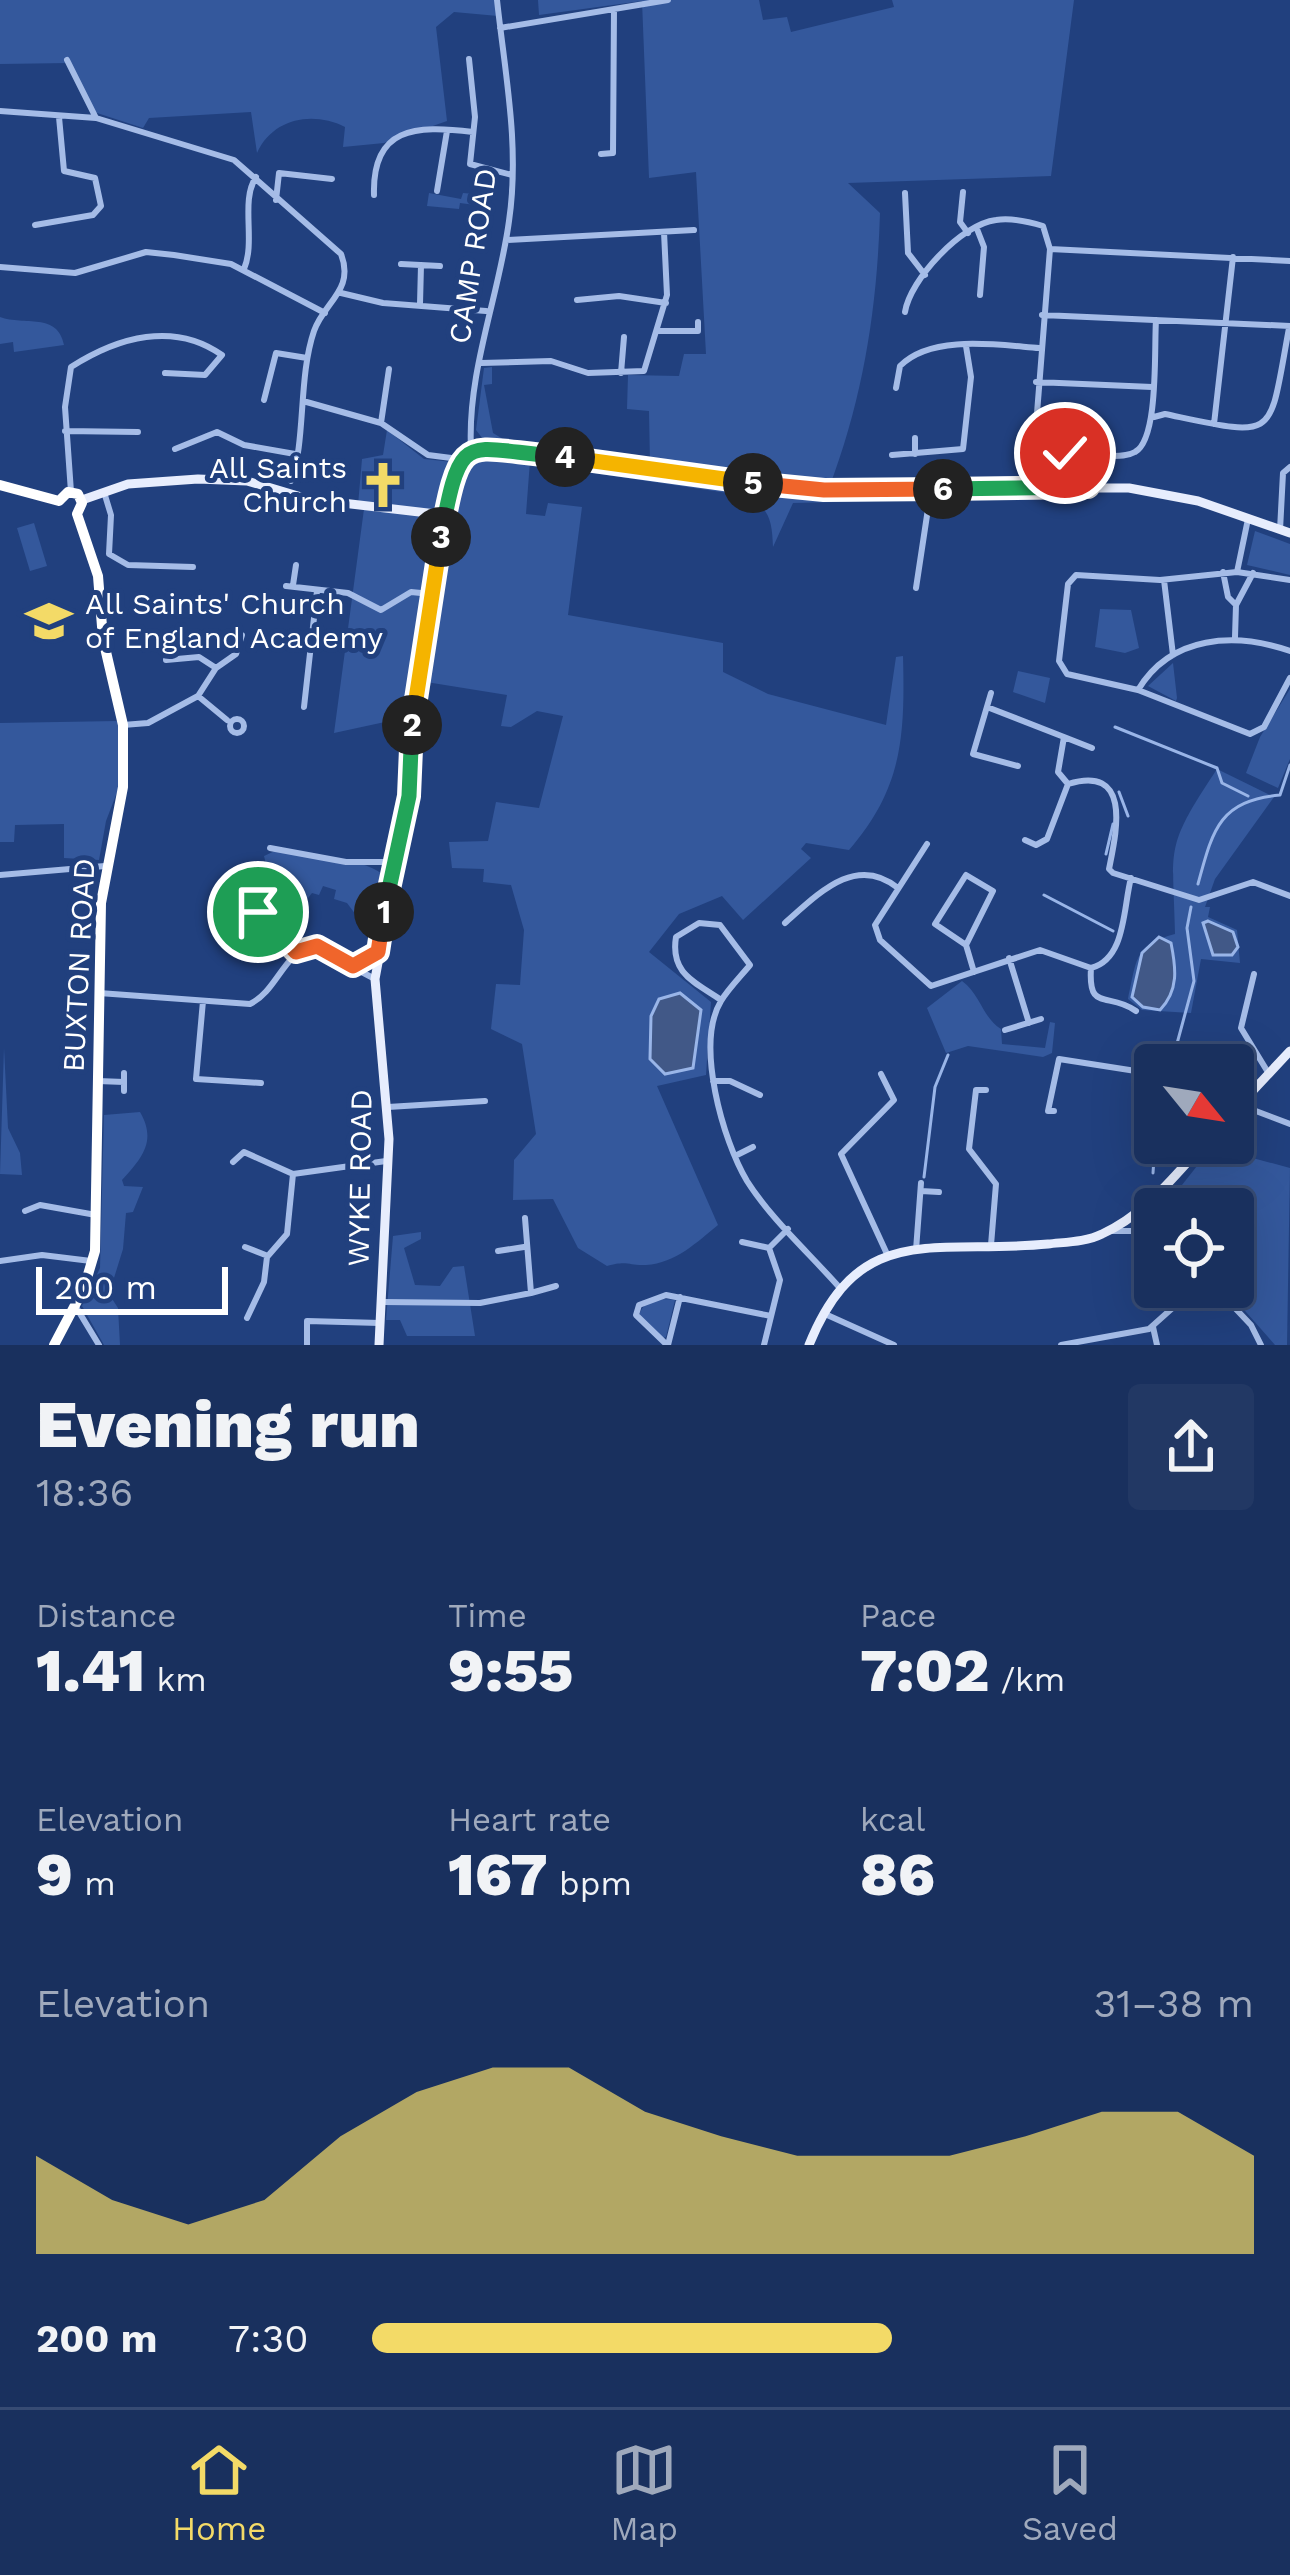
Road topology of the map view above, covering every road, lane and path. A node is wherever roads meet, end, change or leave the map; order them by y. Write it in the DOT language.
graph roads {
  1 [pos="496,0"];
  2 [pos="668,0"];
  3 [pos="614,9"];
  4 [pos="500,28"];
  5 [pos="469,59"];
  6 [pos="68,60"];
  7 [pos="0,111"];
  8 [pos="59,117"];
  9 [pos="95,118"];
  10 [pos="447,131"];
  11 [pos="473,132"];
  12 [pos="602,154"];
  13 [pos="512,175"];
  14 [pos="256,178"];
  15 [pos="332,179"];
  16 [pos="437,191"];
  17 [pos="904,193"];
  18 [pos="963,193"];
  19 [pos="374,195"];
  20 [pos="276,200"];
  21 [pos="35,225"];
  22 [pos="694,230"];
  23 [pos="972,230"];
  24 [pos="664,232"];
  25 [pos="506,240"];
  26 [pos="1050,249"];
  27 [pos="1233,257"];
  28 [pos="1290,261"];
  29 [pos="401,264"];
  30 [pos="421,265"];
  31 [pos="440,266"];
  32 [pos="0,267"];
  33 [pos="244,269"];
  34 [pos="925,275"];
  35 [pos="341,293"];
  36 [pos="980,295"];
  37 [pos="577,300"];
  38 [pos="666,303"];
  39 [pos="420,305"];
  40 [pos="487,311"];
  41 [pos="905,312"];
  42 [pos="325,313"];
  43 [pos="1042,314"];
  44 [pos="1156,320"];
  45 [pos="698,322"];
  46 [pos="1226,323"];
  47 [pos="1290,325"];
  48 [pos="657,331"];
  49 [pos="623,337"];
  50 [pos="966,346"];
  51 [pos="1039,348"];
  52 [pos="307,358"];
  53 [pos="481,363"];
  54 [pos="389,369"];
  55 [pos="165,373"];
  56 [pos="621,373"];
  57 [pos="1036,382"];
  58 [pos="1152,387"];
  59 [pos="896,388"];
  60 [pos="264,400"];
  61 [pos="1276,400"];
  62 [pos="303,401"];
  63 [pos="1290,402"];
  64 [pos="1154,417"];
  65 [pos="381,423"];
  66 [pos="1214,424"];
  67 [pos="472,425"];
  68 [pos="65,431"];
  69 [pos="138,432"];
  70 [pos="915,438"];
  71 [pos="489,447"];
  72 [pos="471,448"];
  73 [pos="175,449"];
  74 [pos="295,454"];
  75 [pos="915,454"];
  76 [pos="892,455"];
  77 [pos="459,459"];
  78 [pos="1087,459"];
  79 [pos="1290,467"];
  80 [pos="290,481"];
  81 [pos="0,485"];
  82 [pos="1088,487"];
  83 [pos="931,489"];
  84 [pos="104,492"];
  85 [pos="76,496"];
  86 [pos="59,501"];
  87 [pos="76,514"];
  88 [pos="445,515"];
  89 [pos="1248,519"];
  90 [pos="1285,532"];
  91 [pos="296,565"];
  92 [pos="193,567"];
  93 [pos="1223,572"];
  94 [pos="1237,572"];
  95 [pos="1252,573"];
  96 [pos="1164,580"];
  97 [pos="1290,580"];
  98 [pos="916,588"];
  99 [pos="317,591"];
  100 [pos="430,594"];
  101 [pos="1236,605"];
  102 [pos="242,635"];
  103 [pos="1235,638"];
  104 [pos="1290,651"];
  105 [pos="1173,655"];
  106 [pos="166,660"];
  107 [pos="216,668"];
  108 [pos="1290,678"];
  109 [pos="1138,690"];
  110 [pos="991,693"];
  111 [pos="198,696"];
  112 [pos="304,707"];
  113 [pos="987,707"];
  114 [pos="227,720"];
  115 [pos="123,725"];
  116 [pos="1064,737"];
  117 [pos="1092,748"];
  118 [pos="1018,766"];
  119 [pos="1068,784"];
  120 [pos="1025,840"];
  121 [pos="927,844"];
  122 [pos="270,848"];
  123 [pos="394,862"];
  124 [pos="104,866"];
  125 [pos="0,874"];
  126 [pos="1131,878"];
  127 [pos="898,888"];
  128 [pos="1290,896"];
  129 [pos="256,915"];
  130 [pos="785,922"];
  131 [pos="966,945"];
  132 [pos="296,952"];
  133 [pos="378,952"];
  134 [pos="1009,958"];
  135 [pos="353,966"];
  136 [pos="1091,968"];
  137 [pos="974,972"];
  138 [pos="1254,974"];
  139 [pos="375,979"];
  140 [pos="99,993"];
  141 [pos="202,1000"];
  142 [pos="721,1000"];
  143 [pos="1136,1011"];
  144 [pos="1040,1019"];
  145 [pos="1029,1023"];
  146 [pos="1005,1030"];
  147 [pos="1244,1034"];
  148 [pos="1237,1044"];
  149 [pos="1290,1051"];
  150 [pos="1134,1071"];
  151 [pos="881,1074"];
  152 [pos="1269,1074"];
  153 [pos="98,1082"];
  154 [pos="124,1082"];
  155 [pos="713,1082"];
  156 [pos="261,1083"];
  157 [pos="966,1088"];
  158 [pos="976,1090"];
  159 [pos="986,1090"];
  160 [pos="1254,1090"];
  161 [pos="760,1095"];
  162 [pos="485,1102"];
  163 [pos="388,1107"];
  164 [pos="1048,1111"];
  165 [pos="1254,1114"];
  166 [pos="1290,1124"];
  167 [pos="238,1142"];
  168 [pos="754,1147"];
  169 [pos="242,1153"];
  170 [pos="735,1156"];
  171 [pos="389,1161"];
  172 [pos="233,1162"];
  173 [pos="1185,1164"];
  174 [pos="293,1174"];
  175 [pos="1161,1188"];
  176 [pos="939,1192"];
  177 [pos="25,1211"];
  178 [pos="1134,1213"];
  179 [pos="97,1215"];
  180 [pos="525,1218"];
  181 [pos="788,1229"];
  182 [pos="1134,1229"];
  183 [pos="1107,1232"];
  184 [pos="742,1242"];
  185 [pos="245,1247"];
  186 [pos="524,1247"];
  187 [pos="991,1247"];
  188 [pos="770,1248"];
  189 [pos="916,1250"];
  190 [pos="498,1251"];
  191 [pos="887,1254"];
  192 [pos="268,1256"];
  193 [pos="0,1261"];
  194 [pos="94,1262"];
  195 [pos="556,1286"];
  196 [pos="839,1287"];
  197 [pos="531,1293"];
  198 [pos="680,1298"];
  199 [pos="381,1302"];
  200 [pos="75,1305"];
  201 [pos="1173,1308"];
  202 [pos="1235,1308"];
  203 [pos="822,1313"];
  204 [pos="772,1316"];
  205 [pos="248,1318"];
  206 [pos="68,1320"];
  207 [pos="380,1323"];
  208 [pos="88,1327"];
  209 [pos="1153,1327"];
  210 [pos="54,1345"];
  211 [pos="98,1345"];
  212 [pos="307,1345"];
  213 [pos="379,1345"];
  214 [pos="668,1345"];
  215 [pos="764,1345"];
  216 [pos="809,1345"];
  217 [pos="894,1345"];
  218 [pos="1061,1345"];
  219 [pos="1157,1345"];
  220 [pos="1261,1345"];
  1 -- 4 [label="street, CAMP ROAD"];
  2 -- 3 [label="street"];
  3 -- 4 [label="street"];
  3 -- 12 [label="street"];
  4 -- 13 [label="street, CAMP ROAD"];
  5 -- 11 [label="street"];
  6 -- 9 [label="street"];
  7 -- 8 [label="street"];
  8 -- 9 [label="street"];
  8 -- 21 [label="street"];
  9 -- 14 [label="street"];
  10 -- 11 [label="street"];
  10 -- 16 [label="street"];
  10 -- 19 [label="street"];
  11 -- 13 [label="street"];
  13 -- 25 [label="street, CAMP ROAD"];
  14 -- 20 [label="street"];
  14 -- 33 [label="street"];
  15 -- 20 [label="street"];
  17 -- 34 [label="street"];
  18 -- 23 [label="street"];
  20 -- 35 [label="street"];
  22 -- 24 [label="street"];
  23 -- 26 [label="street"];
  23 -- 34 [label="street"];
  23 -- 36 [label="street"];
  24 -- 25 [label="street"];
  24 -- 38 [label="street"];
  25 -- 40 [label="street, CAMP ROAD"];
  26 -- 27 [label="street"];
  26 -- 43 [label="street"];
  27 -- 28 [label="street"];
  27 -- 46 [label="street"];
  29 -- 30 [label="street"];
  30 -- 31 [label="street"];
  30 -- 39 [label="street"];
  32 -- 33 [label="street"];
  33 -- 42 [label="street"];
  34 -- 41 [label="street"];
  35 -- 39 [label="street"];
  35 -- 42 [label="street"];
  37 -- 38 [label="street"];
  38 -- 48 [label="street"];
  39 -- 40 [label="street"];
  40 -- 53 [label="street, CAMP ROAD"];
  42 -- 52 [label="street"];
  43 -- 44 [label="street"];
  43 -- 51 [label="street"];
  44 -- 46 [label="street"];
  44 -- 58 [label="street"];
  45 -- 48 [label="street"];
  46 -- 47 [label="street"];
  46 -- 66 [label="street"];
  47 -- 61 [label="street"];
  48 -- 56 [label="street"];
  49 -- 56 [label="street"];
  50 -- 51 [label="street"];
  50 -- 59 [label="street"];
  50 -- 75 [label="street"];
  51 -- 57 [label="street"];
  52 -- 60 [label="street"];
  52 -- 62 [label="street"];
  53 -- 56 [label="street"];
  53 -- 67 [label="street, CAMP ROAD"];
  54 -- 65 [label="street"];
  55 -- 68 [label="street"];
  57 -- 58 [label="street"];
  57 -- 78 [label="street"];
  58 -- 64 [label="street"];
  61 -- 63 [label="street"];
  61 -- 66 [label="street"];
  62 -- 65 [label="street"];
  62 -- 74 [label="street"];
  64 -- 66 [label="street"];
  64 -- 78 [label="street"];
  65 -- 77 [label="street"];
  67 -- 71 [label="street"];
  67 -- 72 [label="street, CAMP ROAD"];
  68 -- 69 [label="street"];
  68 -- 85 [label="street"];
  70 -- 75 [label="street"];
  71 -- 72 [label="main road"];
  71 -- 83 [label="main road"];
  72 -- 77 [label="main road"];
  73 -- 74 [label="street"];
  74 -- 80 [label="street"];
  75 -- 76 [label="street"];
  77 -- 88 [label="main road, WYKE ROAD"];
  78 -- 82 [label="street"];
  79 -- 90 [label="street"];
  81 -- 86 [label="highway"];
  82 -- 83 [label="main road"];
  82 -- 89 [label="main road"];
  83 -- 98 [label="street"];
  84 -- 85 [label="main road"];
  84 -- 88 [label="main road"];
  84 -- 92 [label="street"];
  85 -- 86 [label="highway"];
  85 -- 87 [label="highway"];
  86 -- 87 [label="highway"];
  87 -- 115 [label="highway, BUXTON ROAD"];
  88 -- 100 [label="main road, WYKE ROAD"];
  89 -- 90 [label="main road"];
  89 -- 94 [label="street"];
  91 -- 99 [label="street"];
  93 -- 94 [label="street"];
  93 -- 96 [label="street"];
  93 -- 101 [label="street"];
  94 -- 95 [label="street"];
  95 -- 97 [label="street"];
  95 -- 101 [label="street"];
  96 -- 105 [label="street"];
  96 -- 109 [label="street"];
  99 -- 100 [label="street"];
  99 -- 112 [label="street"];
  100 -- 123 [label="main road, WYKE ROAD"];
  101 -- 103 [label="street"];
  102 -- 107 [label="street"];
  103 -- 104 [label="street"];
  103 -- 105 [label="street"];
  105 -- 109 [label="street"];
  106 -- 107 [label="street"];
  107 -- 111 [label="street"];
  108 -- 109 [label="street"];
  110 -- 113 [label="street"];
  111 -- 114 [label="street"];
  111 -- 115 [label="street"];
  113 -- 116 [label="street"];
  113 -- 118 [label="street"];
  115 -- 124 [label="highway, BUXTON ROAD"];
  116 -- 117 [label="street"];
  116 -- 119 [label="street"];
  119 -- 120 [label="street"];
  119 -- 126 [label="street"];
  121 -- 127 [label="street"];
  122 -- 123 [label="street"];
  123 -- 133 [label="main road, WYKE ROAD"];
  124 -- 125 [label="street"];
  124 -- 140 [label="highway, BUXTON ROAD"];
  126 -- 128 [label="street"];
  126 -- 136 [label="street"];
  127 -- 130 [label="street"];
  127 -- 137 [label="street"];
  129 -- 132 [label="street"];
  131 -- 131 [label="street"];
  131 -- 137 [label="street"];
  132 -- 135 [label="street"];
  132 -- 141 [label="street"];
  133 -- 135 [label="street"];
  133 -- 139 [label="main road, WYKE ROAD"];
  134 -- 136 [label="street"];
  134 -- 137 [label="street"];
  134 -- 145 [label="street"];
  135 -- 139 [label="street"];
  136 -- 143 [label="street"];
  138 -- 147 [label="street"];
  139 -- 163 [label="main road, WYKE ROAD"];
  140 -- 141 [label="street"];
  140 -- 153 [label="highway, BUXTON ROAD"];
  141 -- 156 [label="street"];
  142 -- 142 [label="street"];
  142 -- 155 [label="street"];
  144 -- 145 [label="street"];
  145 -- 146 [label="street"];
  147 -- 148 [label="street"];
  147 -- 152 [label="street"];
  149 -- 152 [label="main road"];
  150 -- 164 [label="street"];
  151 -- 191 [label="street"];
  152 -- 160 [label="main road"];
  153 -- 154 [label="street"];
  153 -- 179 [label="highway, BUXTON ROAD"];
  155 -- 161 [label="street"];
  155 -- 170 [label="street"];
  157 -- 158 [label="street"];
  158 -- 159 [label="street"];
  158 -- 187 [label="street"];
  162 -- 163 [label="street"];
  163 -- 171 [label="main road, WYKE ROAD"];
  165 -- 166 [label="street"];
  167 -- 169 [label="street"];
  168 -- 170 [label="street"];
  169 -- 172 [label="street"];
  169 -- 174 [label="street"];
  170 -- 181 [label="street"];
  171 -- 174 [label="street"];
  171 -- 199 [label="main road, WYKE ROAD"];
  173 -- 175 [label="main road"];
  174 -- 192 [label="street"];
  176 -- 189 [label="street"];
  177 -- 179 [label="street"];
  178 -- 183 [label="main road"];
  179 -- 194 [label="highway, BUXTON ROAD"];
  180 -- 186 [label="street"];
  181 -- 188 [label="street"];
  181 -- 196 [label="street"];
  182 -- 183 [label="street"];
  183 -- 187 [label="main road"];
  184 -- 188 [label="street"];
  185 -- 192 [label="street"];
  186 -- 190 [label="street"];
  186 -- 197 [label="street"];
  187 -- 189 [label="main road"];
  188 -- 204 [label="street"];
  189 -- 191 [label="main road"];
  191 -- 196 [label="main road"];
  192 -- 205 [label="street"];
  193 -- 194 [label="street"];
  194 -- 200 [label="highway, BUXTON ROAD"];
  195 -- 197 [label="street"];
  196 -- 203 [label="main road"];
  197 -- 199 [label="street"];
  198 -- 204 [label="street"];
  198 -- 214 [label="street"];
  198 -- 214 [label="street"];
  199 -- 207 [label="main road, WYKE ROAD"];
  200 -- 206 [label="highway, BUXTON ROAD"];
  200 -- 208 [label="street"];
  201 -- 209 [label="street"];
  202 -- 220 [label="street"];
  203 -- 216 [label="main road"];
  203 -- 217 [label="street"];
  204 -- 215 [label="street"];
  206 -- 208 [label="street"];
  206 -- 210 [label="highway, BUXTON ROAD"];
  207 -- 212 [label="street"];
  207 -- 213 [label="main road, WYKE ROAD"];
  208 -- 211 [label="street"];
  209 -- 218 [label="street"];
  209 -- 219 [label="street"];
}
